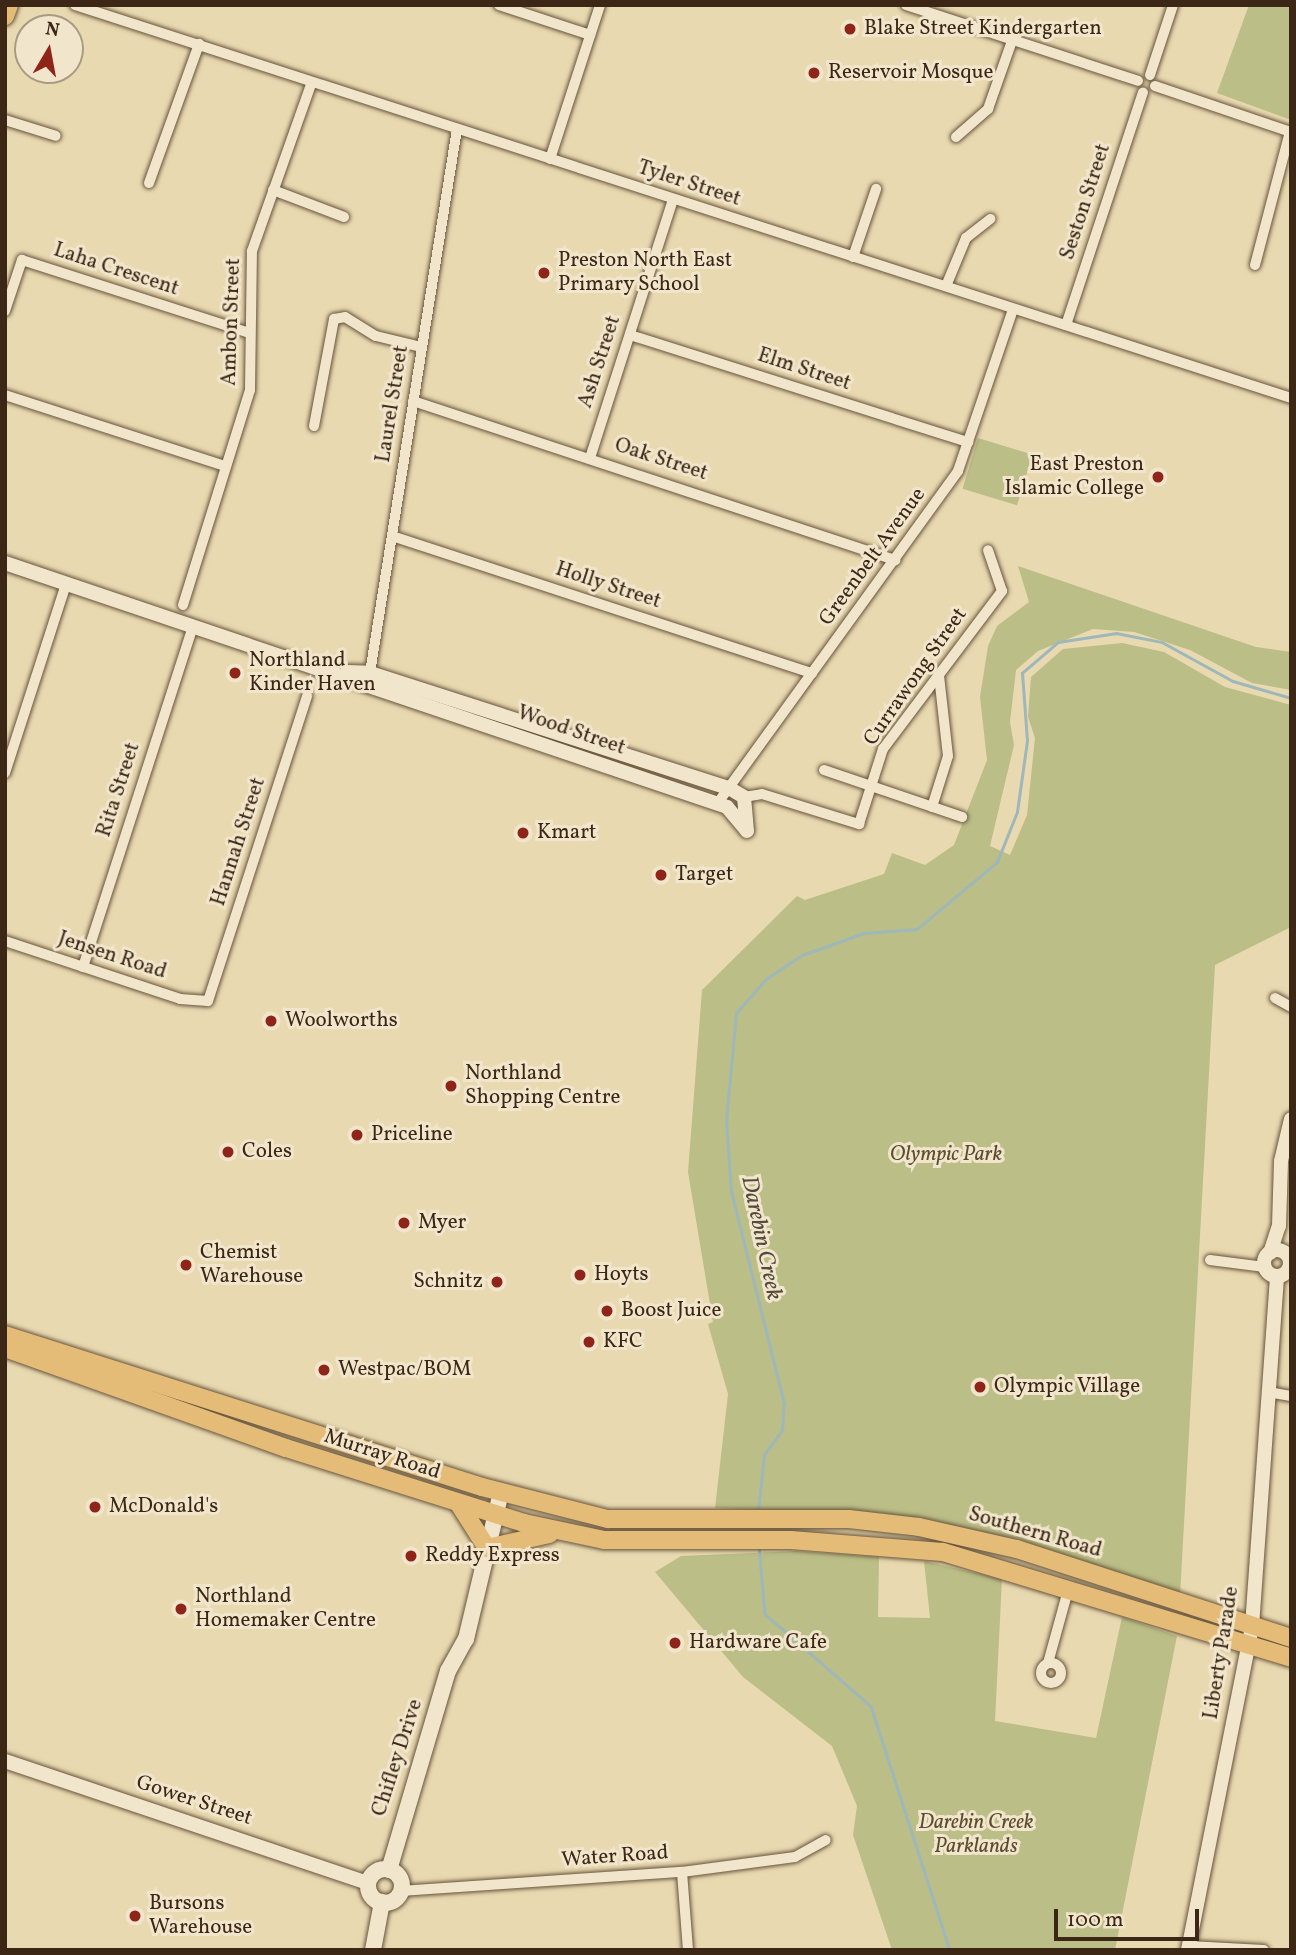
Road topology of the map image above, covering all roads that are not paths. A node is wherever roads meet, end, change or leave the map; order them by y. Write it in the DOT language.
graph roads {
  1 [pos="9,5"];
  2 [pos="75,5"];
  3 [pos="499,5"];
  4 [pos="600,5"];
  5 [pos="906,5"];
  6 [pos="1173,5"];
  7 [pos="5,16"];
  8 [pos="590,35"];
  9 [pos="1012,41"];
  10 [pos="199,44"];
  11 [pos="1150,75"];
  12 [pos="1138,81"];
  13 [pos="312,82"];
  14 [pos="1155,86"];
  15 [pos="1143,92"];
  16 [pos="5,120"];
  17 [pos="457,129"];
  18 [pos="1290,132"];
  19 [pos="56,136"];
  20 [pos="956,137"];
  21 [pos="550,159"];
  22 [pos="149,183"];
  23 [pos="876,189"];
  24 [pos="274,190"];
  25 [pos="673,199"];
  26 [pos="344,217"];
  27 [pos="990,219"];
  28 [pos="853,257"];
  29 [pos="1255,265"];
  30 [pos="946,286"];
  31 [pos="1013,309"];
  32 [pos="5,310"];
  33 [pos="1066,325"];
  34 [pos="249,333"];
  35 [pos="630,335"];
  36 [pos="421,347"];
  37 [pos="5,394"];
  38 [pos="1291,398"];
  39 [pos="413,401"];
  40 [pos="314,426"];
  41 [pos="968,442"];
  42 [pos="590,458"];
  43 [pos="225,466"];
  44 [pos="392,536"];
  45 [pos="988,550"];
  46 [pos="895,560"];
  47 [pos="5,563"];
  48 [pos="66,584"];
  49 [pos="183,605"];
  50 [pos="193,626"];
  51 [pos="812,673"];
  52 [pos="939,676"];
  53 [pos="369,679"];
  54 [pos="307,696"];
  55 [pos="675,769"];
  56 [pos="824,770"];
  57 [pos="5,773"];
  58 [pos="872,787"];
  59 [pos="729,788"];
  60 [pos="679,790"];
  61 [pos="744,797"];
  62 [pos="722,805"];
  63 [pos="932,807"];
  64 [pos="962,817"];
  65 [pos="852,825"];
  66 [pos="5,941"];
  67 [pos="83,967"];
  68 [pos="1275,998"];
  69 [pos="208,1001"];
  70 [pos="1291,1007"];
  71 [pos="1289,1135"];
  72 [pos="1210,1260"];
  73 [pos="1278,1263"];
  74 [pos="5,1335"];
  75 [pos="5,1348"];
  76 [pos="118,1368"];
  77 [pos="111,1389"];
  78 [pos="1268,1392"];
  79 [pos="1291,1396"];
  80 [pos="501,1492"];
  81 [pos="460,1504"];
  82 [pos="496,1515"];
  83 [pos="758,1521"];
  84 [pos="697,1522"];
  85 [pos="572,1533"];
  86 [pos="758,1541"];
  87 [pos="697,1543"];
  88 [pos="487,1548"];
  89 [pos="1069,1587"];
  90 [pos="1252,1626"];
  91 [pos="1291,1638"];
  92 [pos="1247,1644"];
  93 [pos="1291,1658"];
  94 [pos="1048,1663"];
  95 [pos="5,1761"];
  96 [pos="826,1840"];
  97 [pos="389,1870"];
  98 [pos="682,1872"];
  99 [pos="368,1883"];
  100 [pos="400,1891"];
  101 [pos="382,1902"];
  102 [pos="1189,1948"];
  103 [pos="373,1950"];
  104 [pos="688,1950"];
  105 [pos="1264,1950"];
  1 -- 7 [label="main road"];
  2 -- 10 [label="street, Tyler Street"];
  3 -- 8 [label="street"];
  4 -- 8 [label="street"];
  5 -- 9 [label="street"];
  6 -- 11 [label="street"];
  8 -- 21 [label="street"];
  9 -- 12 [label="street"];
  9 -- 20 [label="street"];
  10 -- 13 [label="street, Tyler Street"];
  10 -- 22 [label="street"];
  11 -- 12 [label="street"];
  11 -- 14 [label="street"];
  12 -- 15 [label="street"];
  13 -- 17 [label="street, Tyler Street"];
  13 -- 24 [label="street, Ambon Street"];
  14 -- 15 [label="street"];
  14 -- 18 [label="street"];
  15 -- 33 [label="street, Seston Street"];
  16 -- 19 [label="street"];
  17 -- 21 [label="street, Tyler Street"];
  17 -- 36 [label="street, Laurel Street"];
  18 -- 29 [label="street"];
  21 -- 25 [label="street, Tyler Street"];
  23 -- 28 [label="street"];
  24 -- 26 [label="street"];
  24 -- 34 [label="street, Ambon Street"];
  25 -- 28 [label="street, Tyler Street"];
  25 -- 35 [label="street, Ash Street"];
  27 -- 30 [label="street"];
  28 -- 30 [label="street, Tyler Street"];
  30 -- 31 [label="street, Tyler Street"];
  31 -- 33 [label="street, Tyler Street"];
  31 -- 41 [label="street, Greenbelt Avenue"];
  32 -- 34 [label="street, Laha Crescent"];
  33 -- 38 [label="street, Tyler Street"];
  34 -- 43 [label="street, Ambon Street"];
  35 -- 41 [label="street, Elm Street"];
  35 -- 42 [label="street, Ash Street"];
  36 -- 39 [label="street, Laurel Street"];
  36 -- 40 [label="street"];
  37 -- 43 [label="street"];
  39 -- 42 [label="street, Oak Street"];
  39 -- 44 [label="street, Laurel Street"];
  41 -- 46 [label="street, Greenbelt Avenue"];
  42 -- 46 [label="street, Oak Street"];
  43 -- 49 [label="street, Ambon Street"];
  44 -- 51 [label="street, Holly Street"];
  44 -- 53 [label="street, Laurel Street"];
  45 -- 52 [label="street, Currawong Street"];
  46 -- 51 [label="street, Greenbelt Avenue"];
  47 -- 48 [label="street, Wood Street"];
  48 -- 50 [label="street, Wood Street"];
  48 -- 57 [label="street"];
  50 -- 53 [label="street, Wood Street"];
  50 -- 67 [label="street, Rita Street"];
  51 -- 59 [label="street, Greenbelt Avenue"];
  52 -- 58 [label="street, Currawong Street"];
  52 -- 63 [label="street"];
  53 -- 55 [label="street, Wood Street"];
  53 -- 60 [label="street, Wood Street"];
  54 -- 69 [label="street, Hannah Street"];
  55 -- 59 [label="street, Wood Street"];
  55 -- 60 [label="street"];
  56 -- 58 [label="street"];
  58 -- 63 [label="street"];
  58 -- 65 [label="street, Currawong Street"];
  59 -- 61 [label="street, Wood Street"];
  59 -- 62 [label="street, Greenbelt Avenue"];
  60 -- 62 [label="street, Wood Street"];
  61 -- 62 [label="street"];
  61 -- 62 [label="street, Wood Street"];
  61 -- 65 [label="street, Wood Street"];
  63 -- 64 [label="street"];
  66 -- 67 [label="street, Jensen Road"];
  67 -- 69 [label="street, Jensen Road"];
  68 -- 70 [label="street"];
  71 -- 73 [label="street, Liberty Parade"];
  72 -- 73 [label="street"];
  73 -- 78 [label="street, Liberty Parade"];
  74 -- 76 [label="main road, Murray Road"];
  75 -- 77 [label="main road, Murray Road"];
  76 -- 77 [label="main road"];
  76 -- 80 [label="main road, Murray Road"];
  77 -- 81 [label="main road, Murray Road"];
  78 -- 79 [label="street"];
  78 -- 90 [label="street, Liberty Parade"];
  80 -- 82 [label="main road, Chifley Drive"];
  80 -- 84 [label="main road, Murray Road"];
  81 -- 82 [label="main road, Murray Road"];
  81 -- 88 [label="main road"];
  82 -- 85 [label="main road, Murray Road"];
  82 -- 88 [label="main road, Chifley Drive"];
  83 -- 84 [label="main road, Murray Road"];
  83 -- 90 [label="main road, Southern Road"];
  84 -- 87 [label="main road"];
  85 -- 87 [label="main road, Murray Road"];
  85 -- 88 [label="main road"];
  86 -- 87 [label="main road, Murray Road"];
  86 -- 89 [label="main road, Southern Road"];
  88 -- 97 [label="main road, Chifley Drive"];
  89 -- 92 [label="main road, Southern Road"];
  89 -- 94 [label="street"];
  90 -- 91 [label="main road, Southern Road"];
  90 -- 92 [label="street, Liberty Parade"];
  92 -- 93 [label="main road, Southern Road"];
  92 -- 102 [label="street, Liberty Parade"];
  95 -- 99 [label="street, Gower Street"];
  96 -- 98 [label="street, Water Road"];
  97 -- 99 [label="main road"];
  97 -- 100 [label="main road"];
  98 -- 100 [label="street, Water Road"];
  98 -- 104 [label="street"];
  99 -- 101 [label="main road"];
  100 -- 101 [label="main road"];
  101 -- 103 [label="main road"];
  102 -- 105 [label="street"];
}
